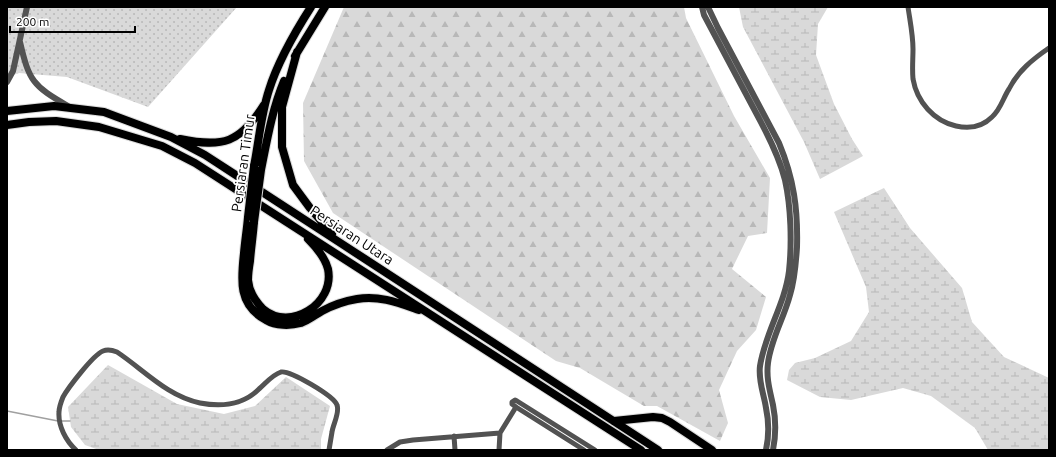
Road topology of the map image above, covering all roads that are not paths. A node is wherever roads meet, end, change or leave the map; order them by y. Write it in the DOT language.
graph roads {
  1 [pos="27,7"];
  2 [pos="311,7"];
  3 [pos="325,7"];
  4 [pos="702,7"];
  5 [pos="708,7"];
  6 [pos="908,7"];
  7 [pos="20,42"];
  8 [pos="1049,48"];
  9 [pos="297,52"];
  10 [pos="7,82"];
  11 [pos="265,102"];
  12 [pos="69,107"];
  13 [pos="7,111"];
  14 [pos="7,126"];
  15 [pos="171,137"];
  16 [pos="258,168"];
  17 [pos="297,228"];
  18 [pos="342,244"];
  19 [pos="434,316"];
  20 [pos="271,319"];
  21 [pos="516,407"];
  22 [pos="614,421"];
  23 [pos="612,431"];
  24 [pos="500,433"];
  25 [pos="454,436"];
  26 [pos="76,450"];
  27 [pos="330,450"];
  28 [pos="387,450"];
  29 [pos="455,450"];
  30 [pos="499,450"];
  31 [pos="584,450"];
  32 [pos="595,450"];
  33 [pos="631,450"];
  34 [pos="641,450"];
  35 [pos="658,450"];
  36 [pos="712,450"];
  37 [pos="766,450"];
  38 [pos="773,450"];
  1 -- 7 [label="street"];
  2 -- 11 [label="main road, Persiaran Timur"];
  3 -- 9 [label="main road, Persiaran Timur"];
  4 -- 37 [label="street"];
  5 -- 38 [label="street"];
  6 -- 8 [label="street"];
  7 -- 10 [label="street"];
  7 -- 12 [label="street"];
  9 -- 16 [label="main road, Persiaran Timur"];
  9 -- 18 [label="main road"];
  11 -- 15 [label="main road"];
  11 -- 16 [label="main road, Persiaran Timur"];
  12 -- 13 [label="main road, Persiaran Utara"];
  12 -- 15 [label="main road, Persiaran Utara"];
  14 -- 17 [label="main road, Persiaran Utara"];
  15 -- 18 [label="main road, Persiaran Utara"];
  16 -- 20 [label="main road, Persiaran Timur, bridge"];
  17 -- 19 [label="main road, Persiaran Utara"];
  17 -- 20 [label="main road"];
  18 -- 22 [label="main road, Persiaran Utara"];
  19 -- 20 [label="main road"];
  19 -- 23 [label="main road, Persiaran Utara"];
  21 -- 24 [label="street"];
  21 -- 31 [label="street"];
  21 -- 32 [label="street"];
  22 -- 35 [label="main road, Persiaran Utara"];
  22 -- 36 [label="main road"];
  23 -- 33 [label="main road"];
  23 -- 34 [label="main road, Persiaran Utara"];
  24 -- 25 [label="street"];
  24 -- 30 [label="street"];
  25 -- 28 [label="street"];
  25 -- 29 [label="street"];
  26 -- 27 [label="street"];
}
